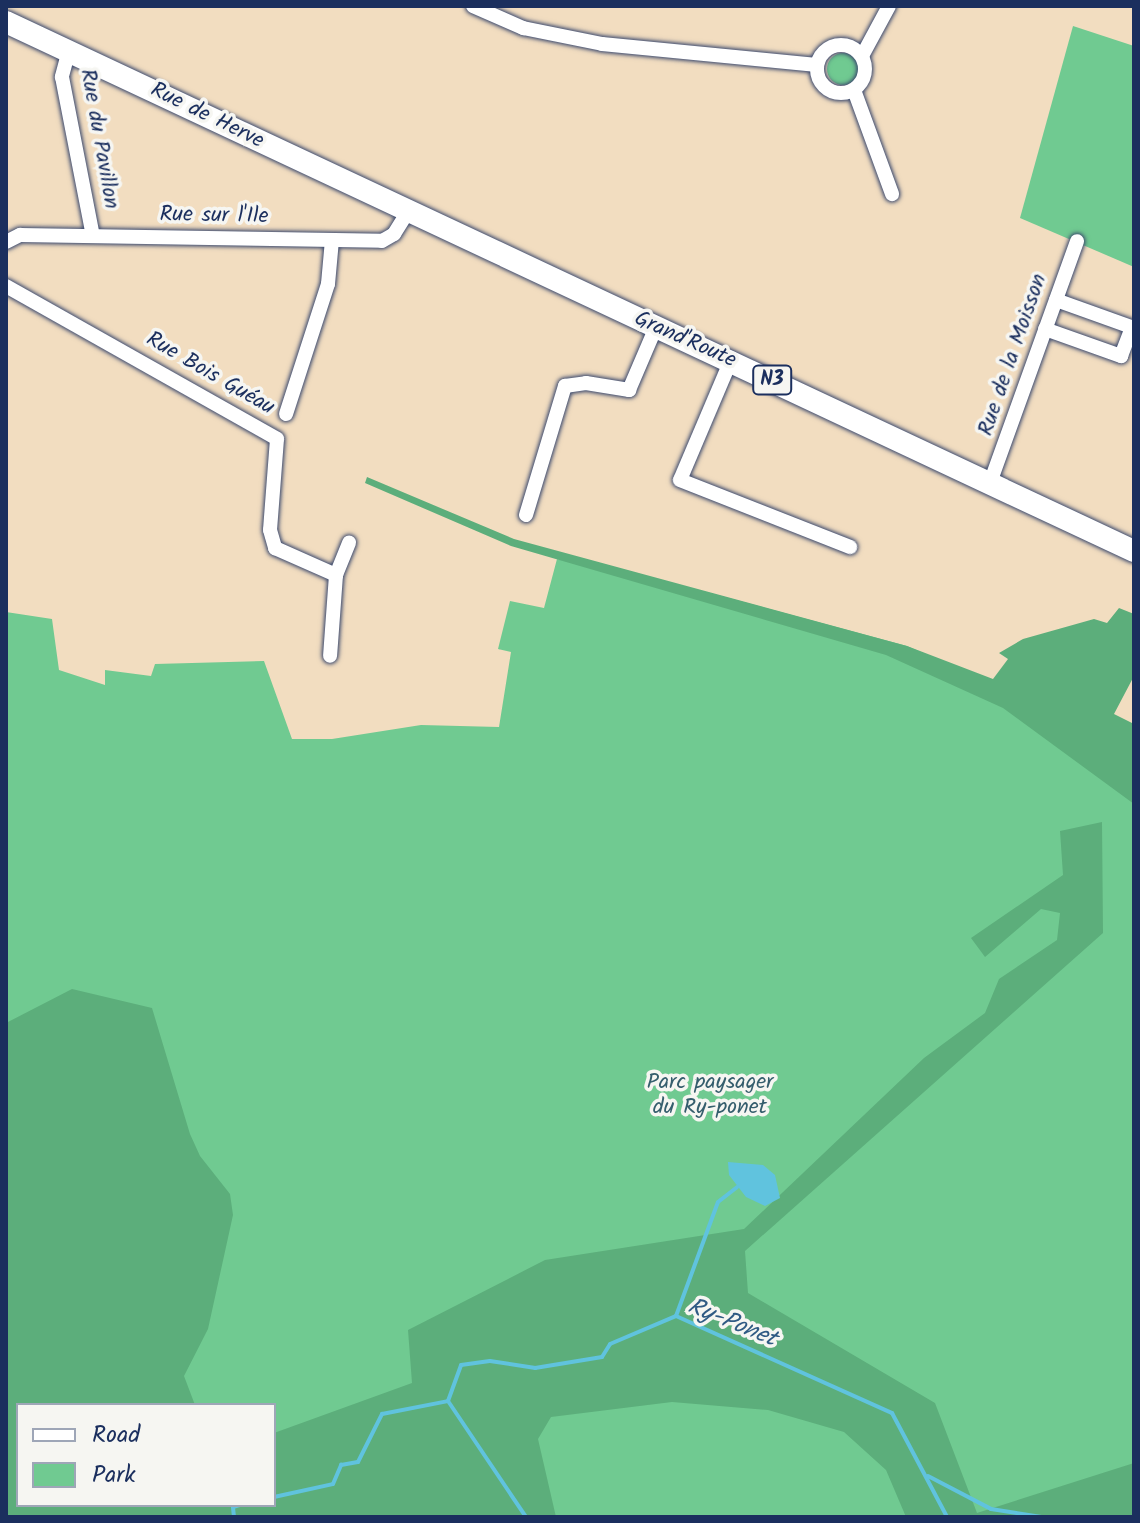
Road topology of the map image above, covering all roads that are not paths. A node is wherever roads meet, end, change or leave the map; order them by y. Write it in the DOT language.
graph roads {
  1 [pos="473,6"];
  2 [pos="889,6"];
  3 [pos="6,22"];
  4 [pos="69,50"];
  5 [pos="862,56"];
  6 [pos="817,65"];
  7 [pos="854,90"];
  8 [pos="892,194"];
  9 [pos="409,210"];
  10 [pos="93,236"];
  11 [pos="332,240"];
  12 [pos="1077,241"];
  13 [pos="6,242"];
  14 [pos="6,286"];
  15 [pos="1056,300"];
  16 [pos="656,327"];
  17 [pos="1133,328"];
  18 [pos="1045,329"];
  19 [pos="731,360"];
  20 [pos="286,414"];
  21 [pos="990,483"];
  22 [pos="526,515"];
  23 [pos="349,542"];
  24 [pos="850,547"];
  25 [pos="1134,551"];
  26 [pos="336,575"];
  27 [pos="330,656"];
  1 -- 6 [label="street"];
  2 -- 5 [label="street"];
  3 -- 4 [label="main road, Rue de Herve / N3"];
  4 -- 9 [label="main road, Rue de Herve / N3"];
  4 -- 10 [label="street, Rue du Pavillon"];
  5 -- 6 [label="street"];
  5 -- 7 [label="street"];
  6 -- 7 [label="street"];
  7 -- 8 [label="street"];
  9 -- 11 [label="street, Rue sur l'Ile"];
  9 -- 16 [label="main road, Grand'Route / N3"];
  10 -- 11 [label="street, Rue sur l'Ile"];
  10 -- 13 [label="street, Rue sur l'Ile"];
  11 -- 20 [label="street, Rue Bois Guéau"];
  12 -- 15 [label="street, Rue de la Moisson"];
  14 -- 26 [label="street, Rue Bois Guéau"];
  15 -- 17 [label="street"];
  15 -- 18 [label="street, Rue de la Moisson"];
  16 -- 19 [label="main road, Grand'Route / N3"];
  16 -- 22 [label="street"];
  17 -- 18 [label="street"];
  18 -- 21 [label="street, Rue de la Moisson"];
  19 -- 21 [label="main road, Grand'Route / N3"];
  19 -- 24 [label="street"];
  21 -- 25 [label="main road, Grand'Route / N3"];
  23 -- 26 [label="street"];
  26 -- 27 [label="street"];
}
